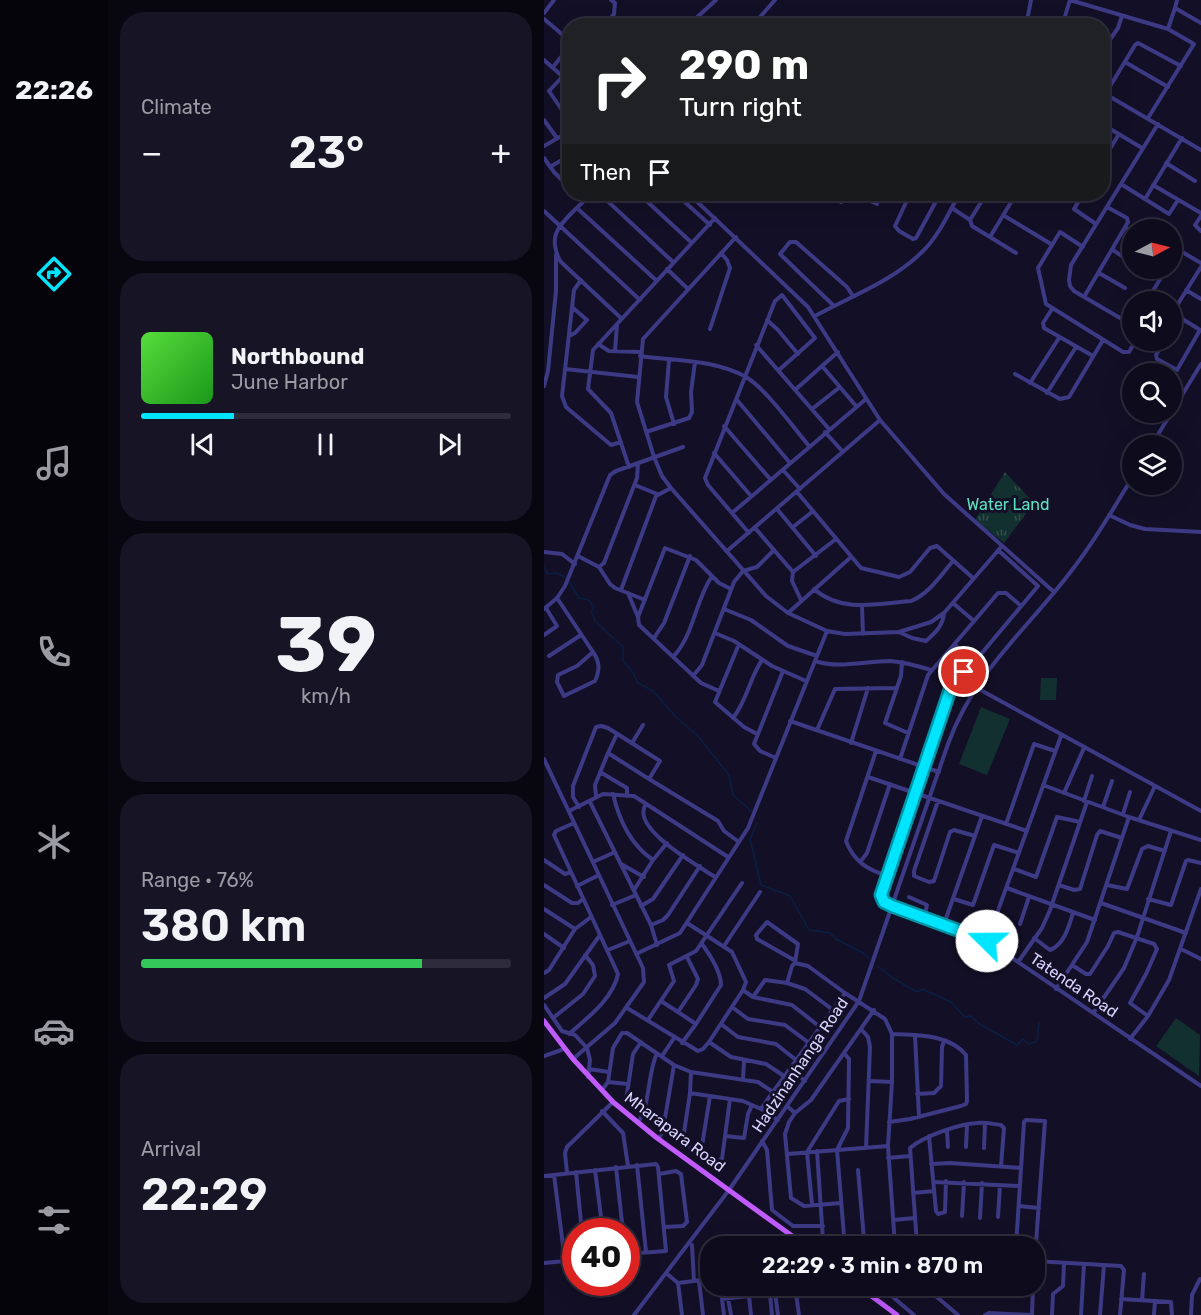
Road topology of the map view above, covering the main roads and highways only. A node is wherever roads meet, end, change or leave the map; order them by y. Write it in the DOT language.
graph roads {
  1 [pos="544,1020"];
  2 [pos="790,1236"];
  3 [pos="871,1296"];
  4 [pos="897,1315"];
  1 -- 2 [label="main road, Mharapara Road"];
  3 -- 4 [label="main road"];
}
